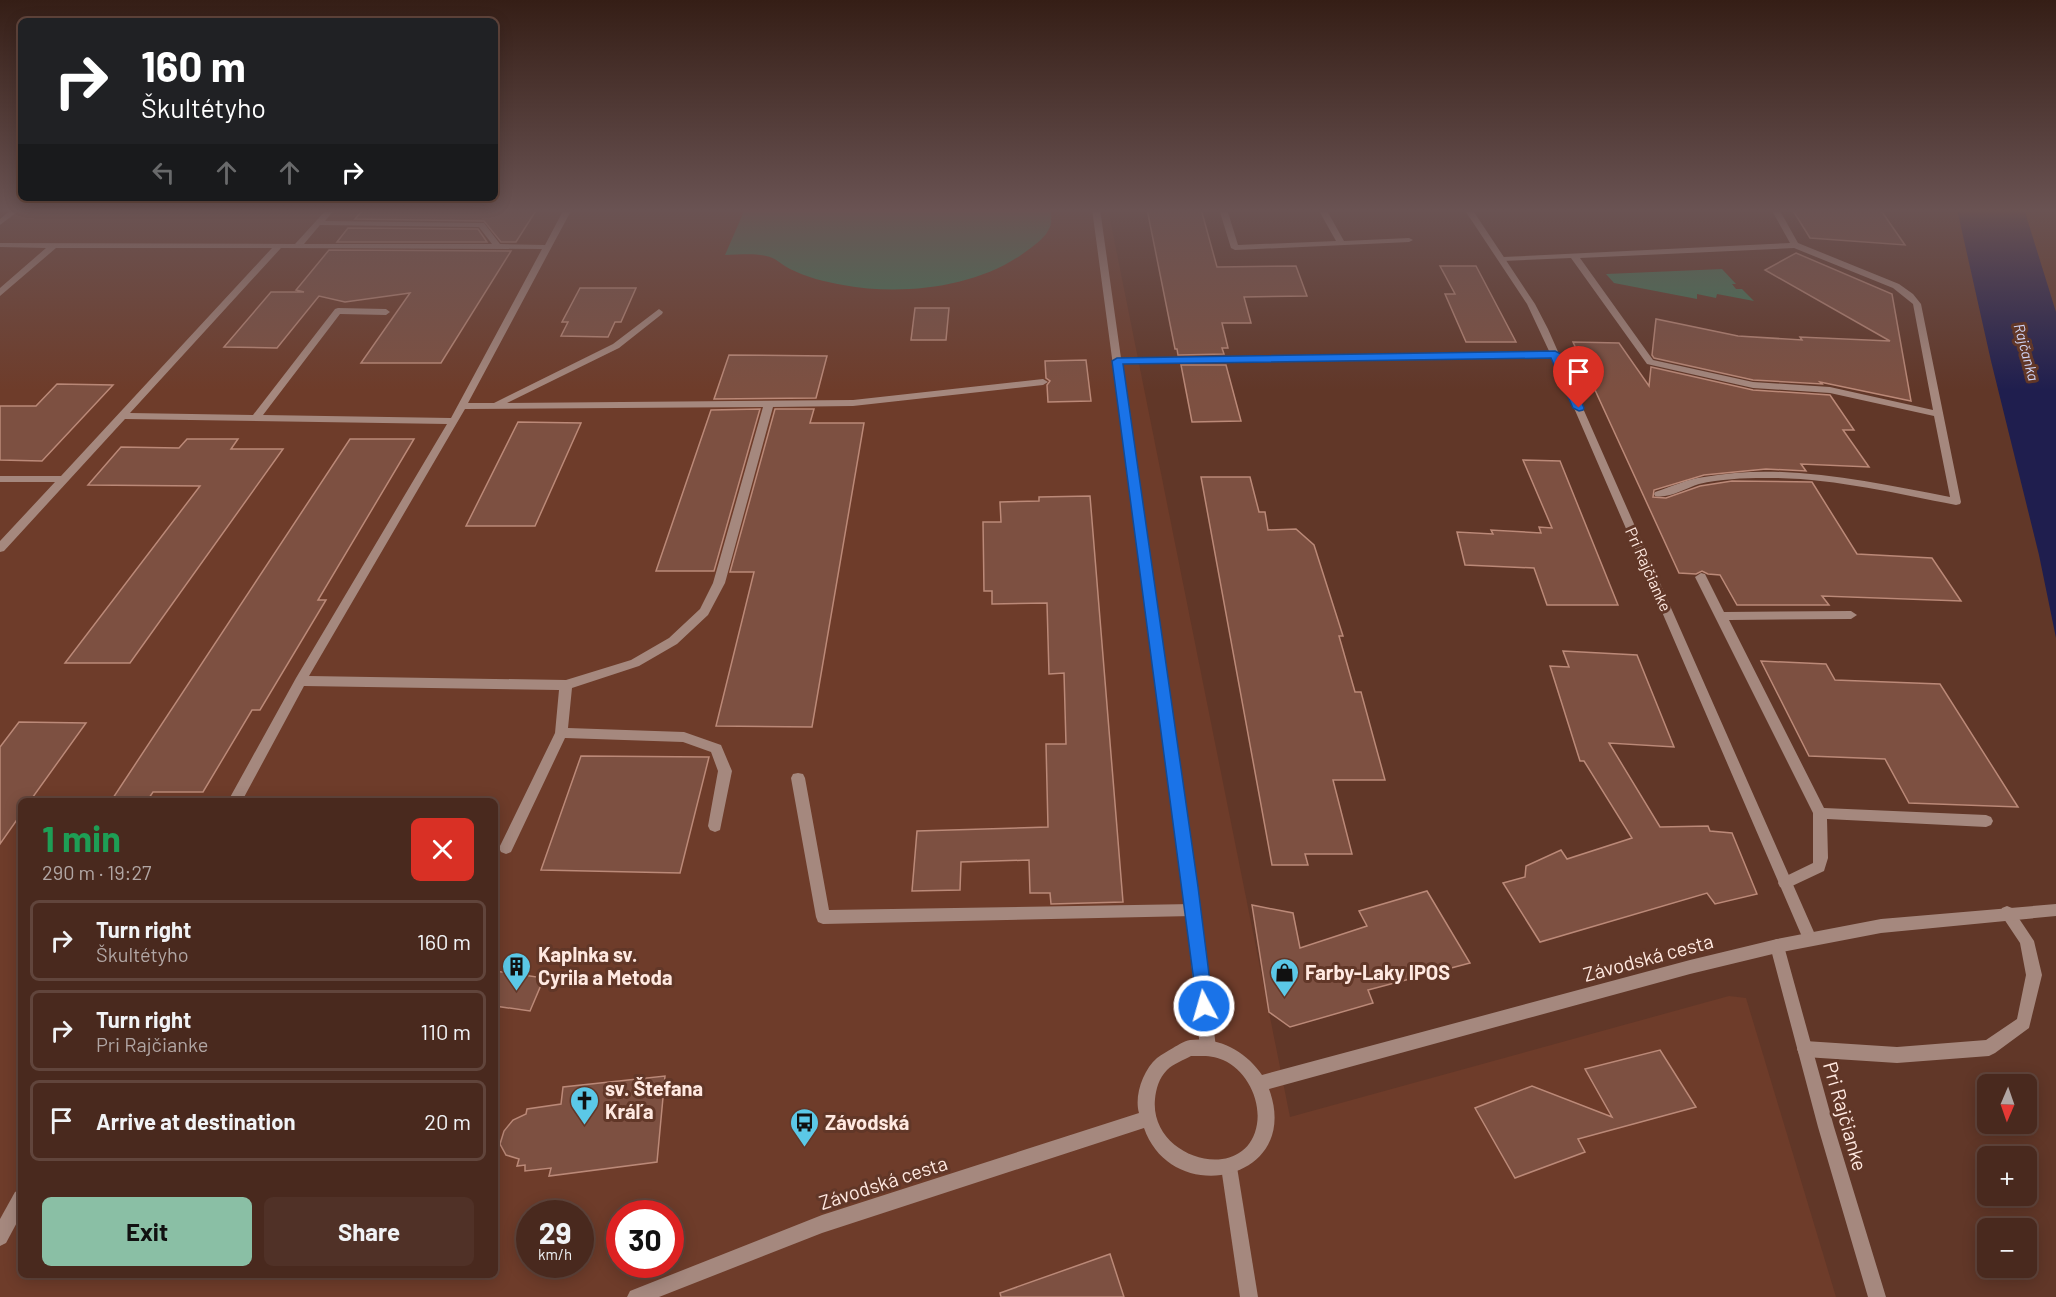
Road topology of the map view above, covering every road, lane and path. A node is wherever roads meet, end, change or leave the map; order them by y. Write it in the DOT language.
graph roads {
  1 [pos="26,270"];
  2 [pos="258,270"];
  3 [pos="534,270"];
  4 [pos="1104,270"];
  5 [pos="1510,270"];
  6 [pos="1584,270"];
  7 [pos="1856,270"];
  8 [pos="0,293"];
  9 [pos="386,312"];
  10 [pos="659,312"];
  11 [pos="1555,354"];
  12 [pos="1117,361"];
  13 [pos="1043,382"];
  14 [pos="768,404"];
  15 [pos="495,405"];
  16 [pos="462,406"];
  17 [pos="1939,414"];
  18 [pos="124,416"];
  19 [pos="257,417"];
  20 [pos="454,421"];
  21 [pos="0,479"];
  22 [pos="63,479"];
  23 [pos="1659,494"];
  24 [pos="0,548"];
  25 [pos="1701,577"];
  26 [pos="1851,615"];
  27 [pos="1720,616"];
  28 [pos="300,681"];
  29 [pos="566,685"];
  30 [pos="561,733"];
  31 [pos="798,778"];
  32 [pos="237,798"];
  33 [pos="1820,813"];
  34 [pos="1986,821"];
  35 [pos="715,826"];
  36 [pos="506,848"];
  37 [pos="1785,883"];
  38 [pos="1193,910"];
  39 [pos="2056,910"];
  40 [pos="2007,913"];
  41 [pos="1810,939"];
  42 [pos="1777,946"];
  43 [pos="1208,1048"];
  44 [pos="1805,1049"];
  45 [pos="1259,1084"];
  46 [pos="1148,1119"];
  47 [pos="1229,1167"];
  48 [pos="18,1204"];
  49 [pos="0,1237"];
  50 [pos="636,1297"];
  51 [pos="1249,1297"];
  52 [pos="1877,1297"];
  1 -- 8 [label="street"];
  2 -- 18 [label="street"];
  3 -- 16 [label="street"];
  4 -- 12 [label="street"];
  5 -- 11 [label="street, Pri Rajčianke"];
  6 -- 17 [label="street"];
  7 -- 17 [label="street"];
  9 -- 19 [label="street"];
  10 -- 15 [label="street"];
  11 -- 12 [label="street"];
  11 -- 37 [label="street, Pri Rajčianke"];
  12 -- 38 [label="street"];
  13 -- 14 [label="street"];
  14 -- 15 [label="street"];
  14 -- 29 [label="street"];
  15 -- 16 [label="street"];
  16 -- 20 [label="street"];
  17 -- 23 [label="street"];
  18 -- 19 [label="street"];
  18 -- 22 [label="street"];
  19 -- 20 [label="street"];
  20 -- 28 [label="street"];
  21 -- 22 [label="street"];
  22 -- 24 [label="street"];
  25 -- 27 [label="street"];
  26 -- 27 [label="street"];
  27 -- 33 [label="street"];
  28 -- 29 [label="street"];
  28 -- 32 [label="street"];
  29 -- 30 [label="street"];
  30 -- 35 [label="street"];
  30 -- 36 [label="street"];
  31 -- 38 [label="street"];
  33 -- 34 [label="street"];
  33 -- 37 [label="street"];
  37 -- 41 [label="street, Pri Rajčianke"];
  38 -- 43 [label="street"];
  39 -- 40 [label="street, Závodská cesta"];
  40 -- 41 [label="street, Závodská cesta"];
  40 -- 44 [label="street"];
  41 -- 42 [label="street, Závodská cesta"];
  42 -- 44 [label="street, Pri Rajčianke"];
  42 -- 45 [label="street, Závodská cesta"];
  43 -- 45 [label="street"];
  43 -- 46 [label="street"];
  44 -- 52 [label="street, Pri Rajčianke"];
  45 -- 47 [label="street"];
  46 -- 47 [label="street"];
  46 -- 50 [label="street, Závodská cesta"];
  47 -- 51 [label="street"];
  48 -- 49 [label="street"];
}
